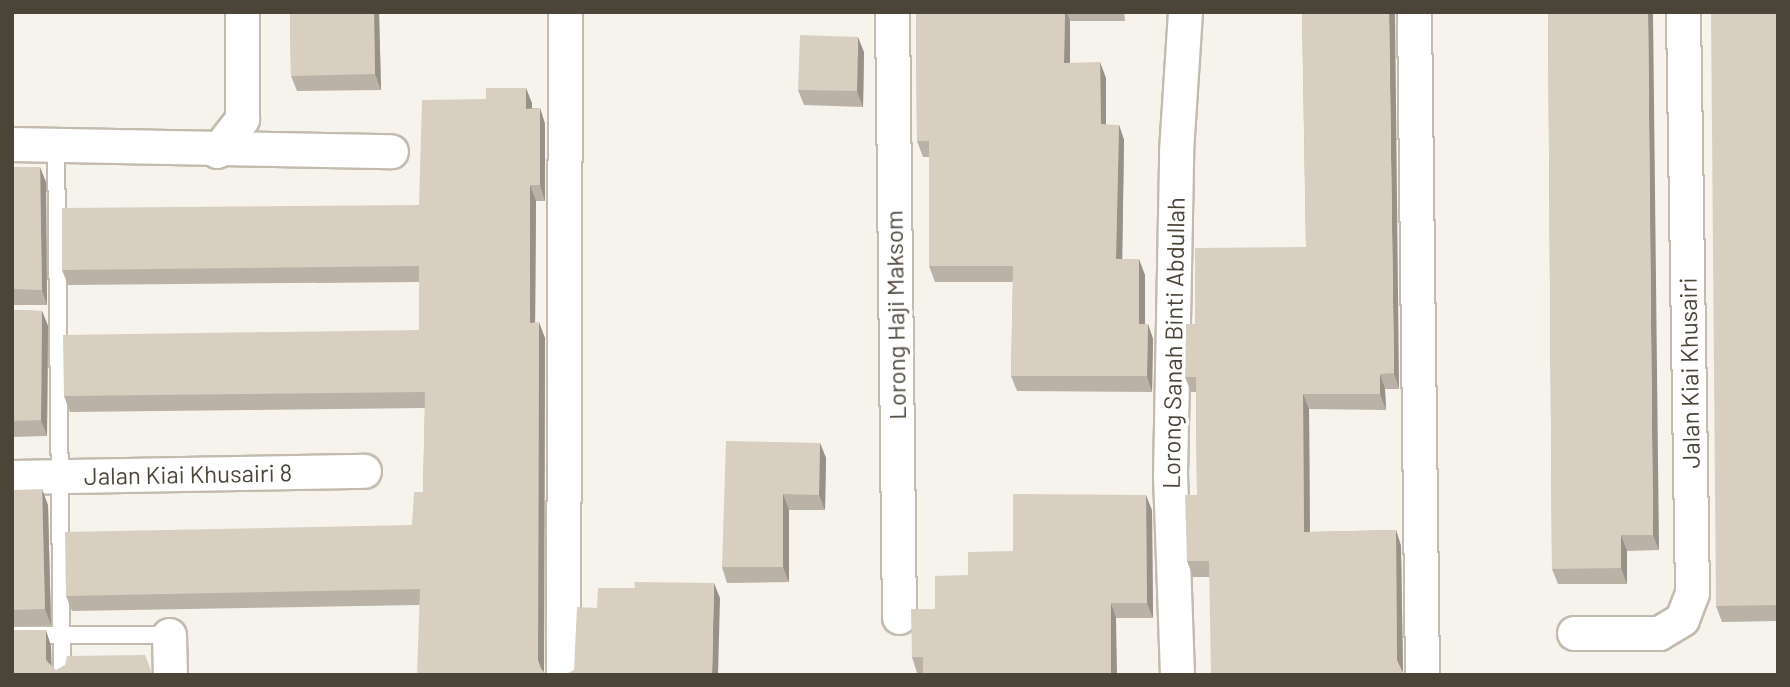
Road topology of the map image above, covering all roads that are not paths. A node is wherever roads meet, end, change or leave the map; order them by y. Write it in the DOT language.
graph roads {
  1 [pos="242,12"];
  2 [pos="565,12"];
  3 [pos="892,12"];
  4 [pos="1185,12"];
  5 [pos="1414,12"];
  6 [pos="1683,12"];
  7 [pos="12,144"];
  8 [pos="56,145"];
  9 [pos="217,151"];
  10 [pos="391,151"];
  11 [pos="35,315"];
  12 [pos="58,316"];
  13 [pos="365,471"];
  14 [pos="12,477"];
  15 [pos="60,477"];
  16 [pos="899,617"];
  17 [pos="1574,633"];
  18 [pos="62,634"];
  19 [pos="12,635"];
  20 [pos="169,635"];
  21 [pos="62,675"];
  22 [pos="170,675"];
  23 [pos="563,675"];
  24 [pos="1177,675"];
  25 [pos="1422,675"];
  1 -- 9 [label="street"];
  2 -- 23 [label="street"];
  3 -- 16 [label="street, Lorong Haji Maksom"];
  4 -- 24 [label="street, Lorong Sanah Binti Abdullah"];
  5 -- 25 [label="street"];
  6 -- 17 [label="street, Jalan Kiai Khusairi"];
  7 -- 8 [label="street"];
  8 -- 9 [label="street"];
  8 -- 12 [label="lane"];
  9 -- 10 [label="street"];
  11 -- 12 [label="lane"];
  12 -- 15 [label="lane"];
  13 -- 15 [label="street, Jalan Kiai Khusairi 8"];
  14 -- 15 [label="street, Jalan Kiai Khusairi 8"];
  15 -- 18 [label="lane"];
  18 -- 19 [label="lane"];
  18 -- 20 [label="lane"];
  18 -- 21 [label="lane"];
  20 -- 22 [label="street"];
}
